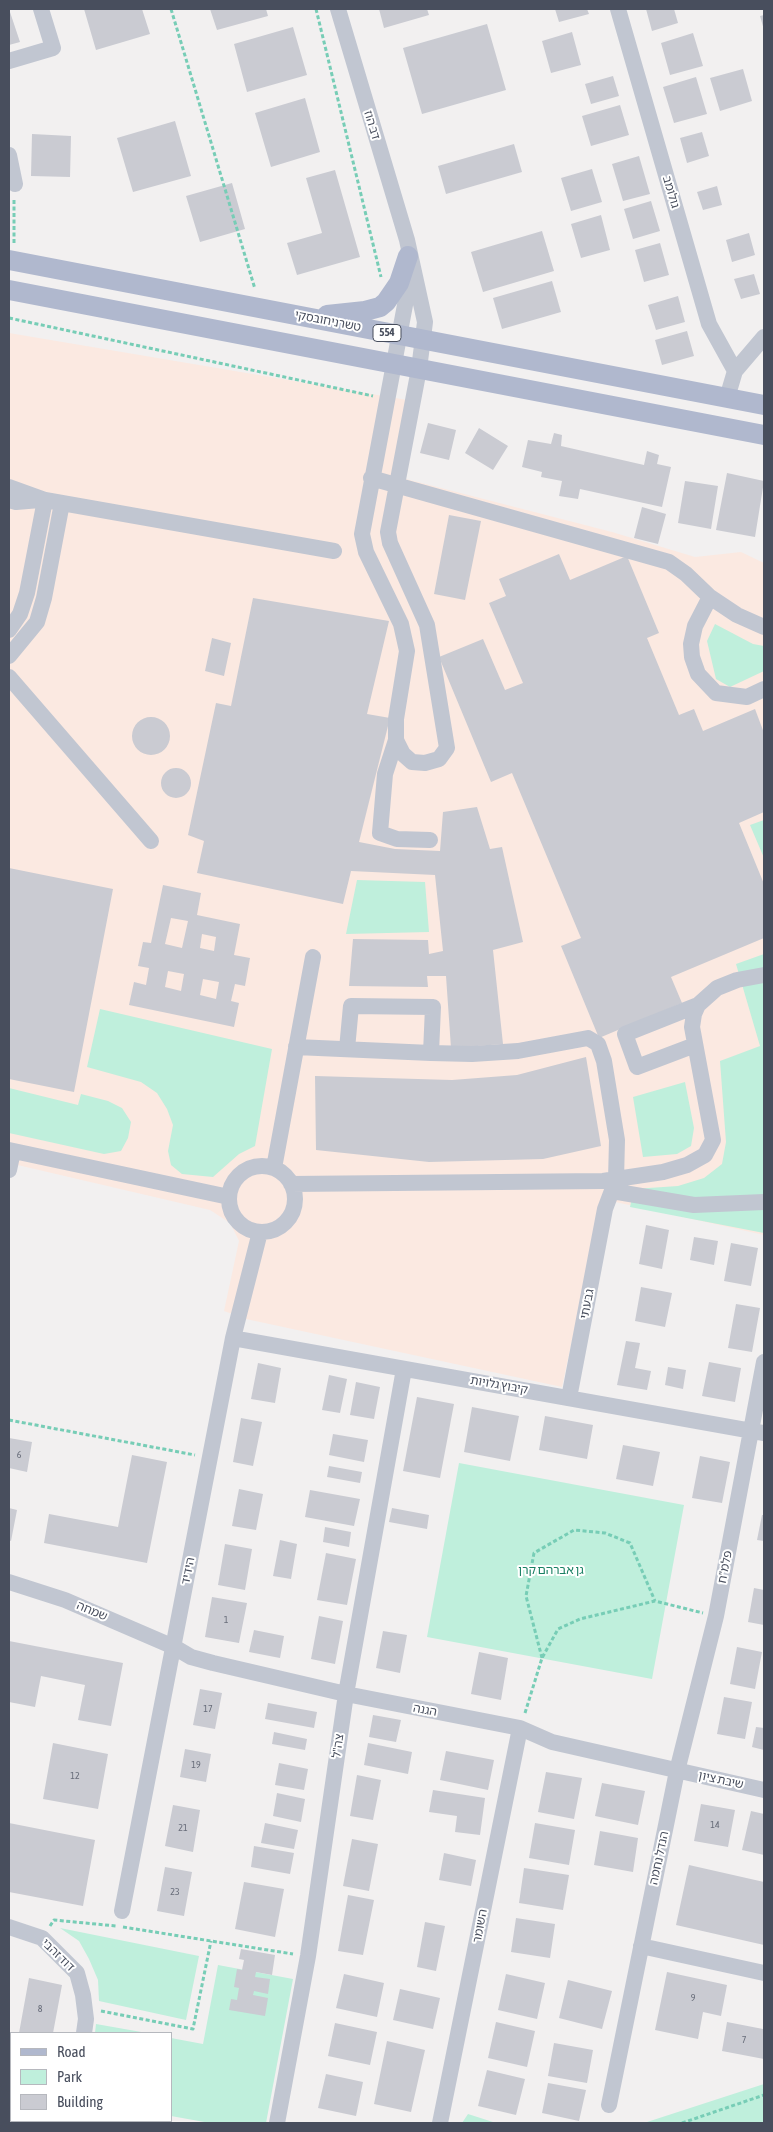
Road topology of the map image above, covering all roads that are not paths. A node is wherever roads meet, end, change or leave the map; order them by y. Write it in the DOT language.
graph roads {
  1 [pos="41,9"];
  2 [pos="338,9"];
  3 [pos="618,9"];
  4 [pos="9,61"];
  5 [pos="9,155"];
  6 [pos="15,184"];
  7 [pos="407,248"];
  8 [pos="11,261"];
  9 [pos="15,293"];
  10 [pos="303,317"];
  11 [pos="399,335"];
  12 [pos="764,337"];
  13 [pos="422,340"];
  14 [pos="393,364"];
  15 [pos="419,368"];
  16 [pos="735,371"];
  17 [pos="727,398"];
  18 [pos="764,405"];
  19 [pos="764,434"];
  20 [pos="371,478"];
  21 [pos="396,486"];
  22 [pos="9,487"];
  23 [pos="9,500"];
  24 [pos="45,500"];
  25 [pos="62,503"];
  26 [pos="334,551"];
  27 [pos="710,597"];
  28 [pos="764,626"];
  29 [pos="9,630"];
  30 [pos="9,656"];
  31 [pos="9,677"];
  32 [pos="764,689"];
  33 [pos="396,740"];
  34 [pos="430,840"];
  35 [pos="151,841"];
  36 [pos="313,956"];
  37 [pos="764,975"];
  38 [pos="698,1005"];
  39 [pos="695,1045"];
  40 [pos="296,1047"];
  41 [pos="347,1049"];
  42 [pos="431,1053"];
  43 [pos="11,1150"];
  44 [pos="274,1168"];
  45 [pos="9,1170"];
  46 [pos="291,1184"];
  47 [pos="614,1185"];
  48 [pos="229,1197"];
  49 [pos="764,1202"];
  50 [pos="260,1232"];
  51 [pos="233,1338"];
  52 [pos="764,1362"];
  53 [pos="404,1369"];
  54 [pos="569,1398"];
  55 [pos="758,1431"];
  56 [pos="9,1582"];
  57 [pos="174,1647"];
  58 [pos="346,1694"];
  59 [pos="520,1728"];
  60 [pos="677,1771"];
  61 [pos="764,1790"];
  62 [pos="120,1919"];
  63 [pos="9,1927"];
  64 [pos="641,1946"];
  65 [pos="764,1973"];
  66 [pos="84,2032"];
  67 [pos="609,2105"];
  68 [pos="277,2123"];
  69 [pos="440,2123"];
  1 -- 4 [label="street"];
  2 -- 7 [label="street, דב הוז"];
  3 -- 16 [label="street, גולומב"];
  5 -- 6 [label="street"];
  7 -- 10 [label="main road"];
  7 -- 11 [label="street, דב הוז"];
  7 -- 13 [label="street, דב הוז"];
  8 -- 10 [label="main road, טשרניחובסקי / 554"];
  9 -- 14 [label="main road, 554"];
  10 -- 11 [label="main road, טשרניחובסקי / 554"];
  11 -- 13 [label="main road, טשרניחובסקי / 554"];
  11 -- 14 [label="street, דב הוז"];
  12 -- 16 [label="street"];
  13 -- 15 [label="street, דב הוז"];
  13 -- 17 [label="main road, טשרניחובסקי / 554"];
  14 -- 15 [label="main road, 554"];
  14 -- 20 [label="street, דב הוז"];
  15 -- 19 [label="main road, 554"];
  15 -- 21 [label="street, דב הוז"];
  16 -- 17 [label="street"];
  17 -- 18 [label="main road, טשרניחובסקי / 554"];
  20 -- 21 [label="street"];
  20 -- 33 [label="street, דב הוז"];
  21 -- 27 [label="street"];
  21 -- 33 [label="street, דב הוז"];
  22 -- 24 [label="street"];
  23 -- 24 [label="street"];
  24 -- 25 [label="street"];
  24 -- 29 [label="street"];
  25 -- 26 [label="street"];
  25 -- 30 [label="street"];
  27 -- 28 [label="street"];
  27 -- 32 [label="street"];
  31 -- 35 [label="street"];
  33 -- 34 [label="street, דב הוז"];
  36 -- 40 [label="street"];
  37 -- 38 [label="street"];
  38 -- 39 [label="street"];
  38 -- 39 [label="street"];
  39 -- 47 [label="street"];
  40 -- 41 [label="street"];
  40 -- 44 [label="street"];
  41 -- 42 [label="street"];
  41 -- 42 [label="street"];
  42 -- 47 [label="street"];
  43 -- 45 [label="street"];
  43 -- 48 [label="street"];
  44 -- 46 [label="street"];
  44 -- 48 [label="street"];
  46 -- 47 [label="street"];
  46 -- 50 [label="street"];
  47 -- 49 [label="street"];
  47 -- 54 [label="street, גבעתי"];
  48 -- 50 [label="street"];
  50 -- 51 [label="street, הידיד"];
  51 -- 53 [label="street, קיבוץ גלויות"];
  51 -- 57 [label="street, הידיד"];
  52 -- 55 [label="street, פלמ\"ח"];
  53 -- 54 [label="street, קיבוץ גלויות"];
  53 -- 58 [label="street, צה\"ל"];
  54 -- 55 [label="street, קיבוץ גלויות"];
  55 -- 60 [label="street, פלמ\"ח"];
  56 -- 57 [label="street, שמחה"];
  57 -- 58 [label="street, הגנה"];
  57 -- 62 [label="street, הידיד"];
  58 -- 59 [label="street, הגנה"];
  58 -- 68 [label="street, צה\"ל"];
  59 -- 60 [label="street, הגנה"];
  59 -- 69 [label="street, השומר"];
  60 -- 61 [label="street, שיבת ציון"];
  60 -- 64 [label="street, הנדל נחמה"];
  63 -- 66 [label="street, דוד זהבי"];
  64 -- 65 [label="street"];
  64 -- 67 [label="street, הנדל נחמה"];
}
